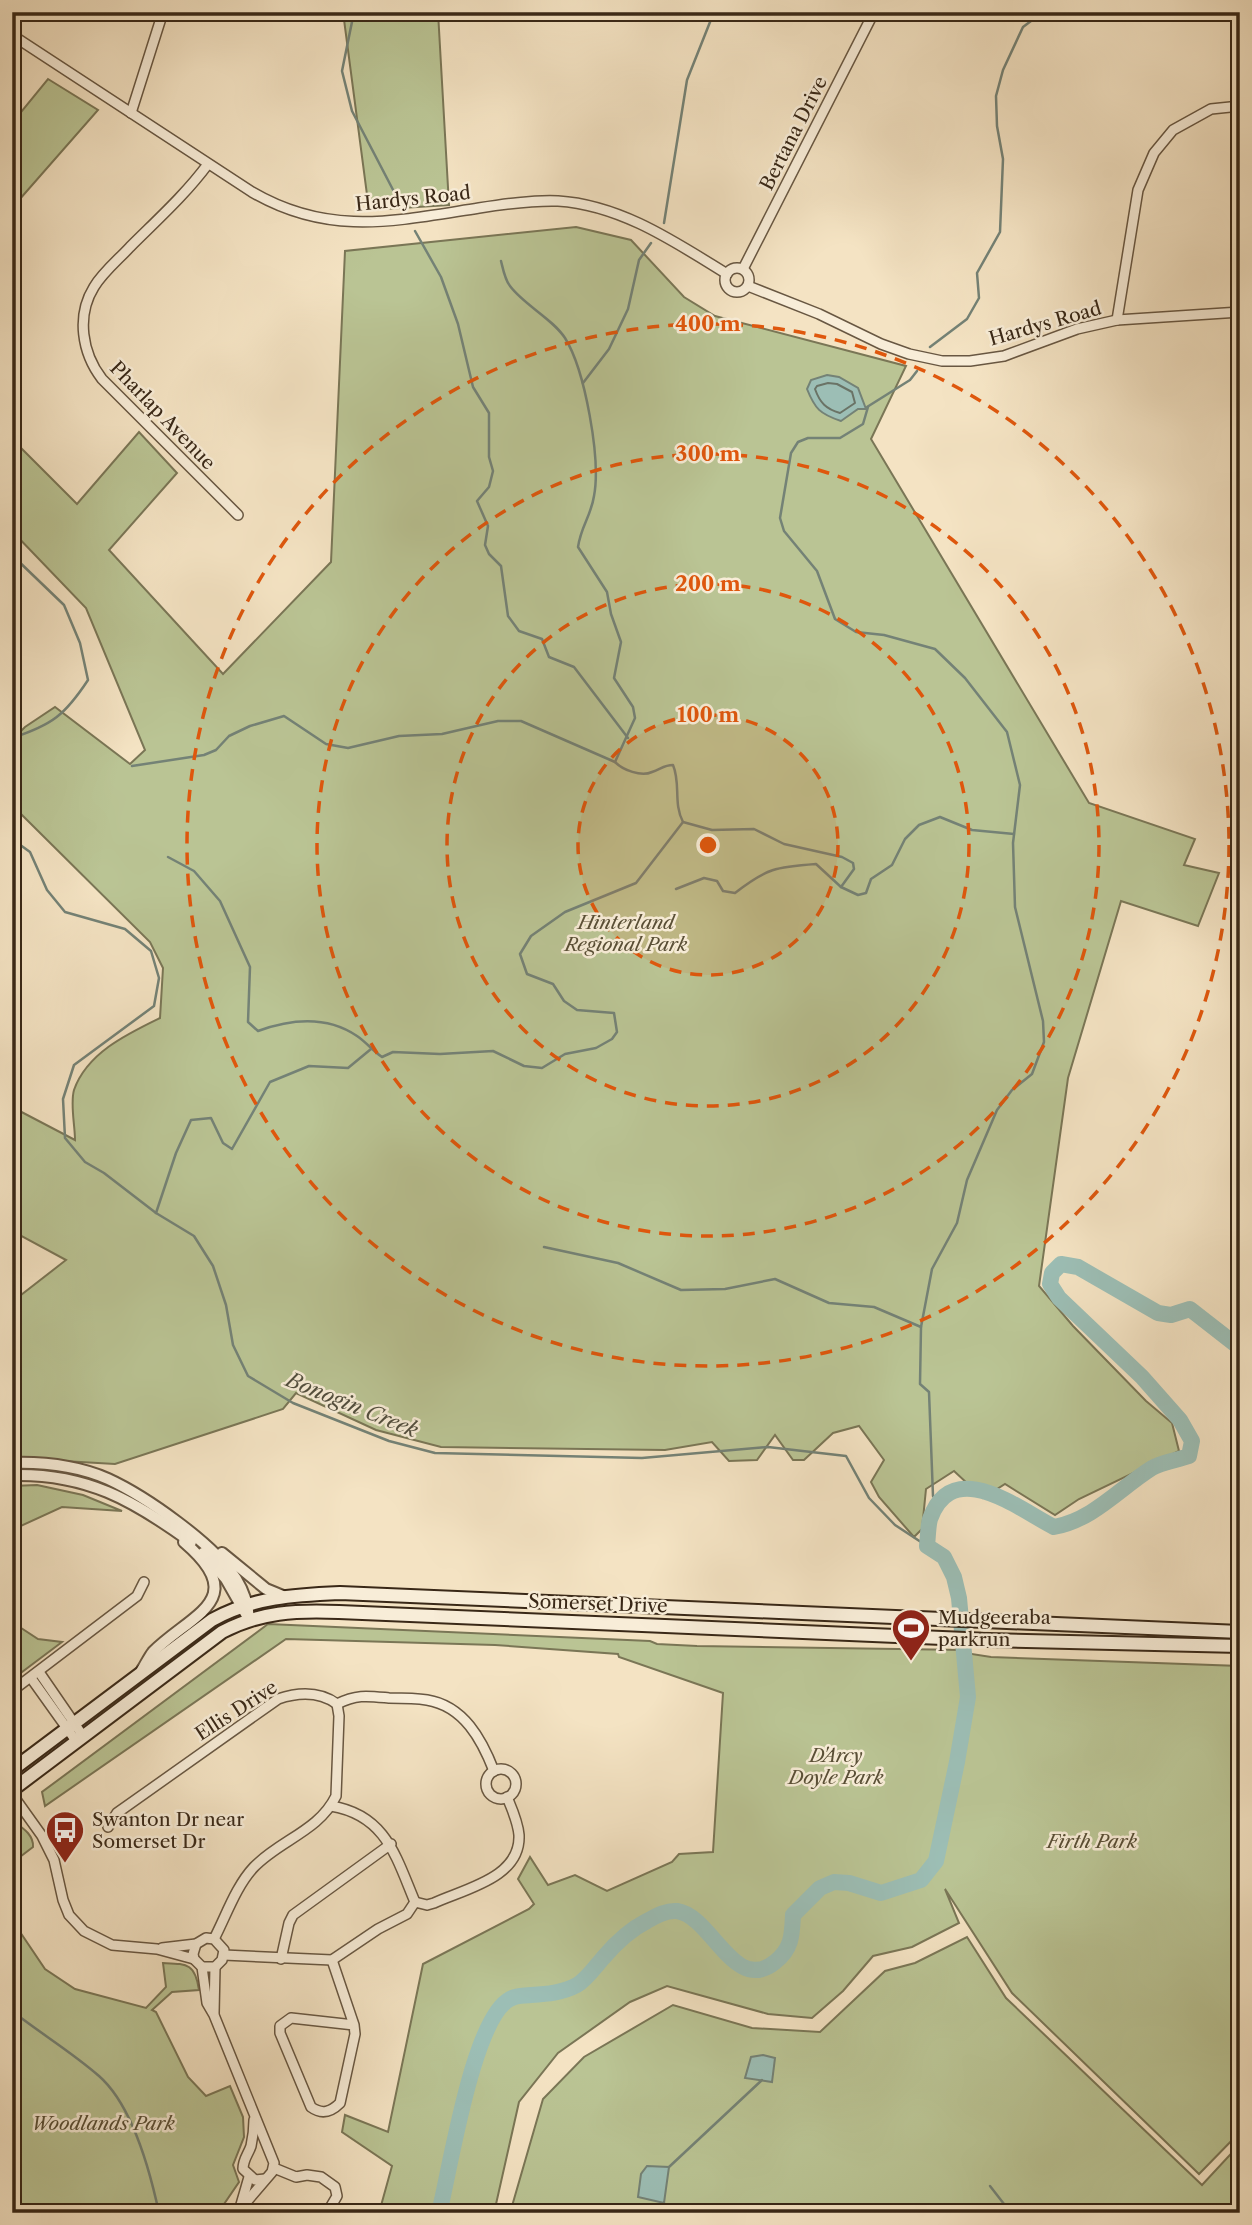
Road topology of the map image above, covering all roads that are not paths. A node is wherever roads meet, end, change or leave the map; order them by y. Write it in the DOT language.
graph roads {
  1 [pos="163,12"];
  2 [pos="874,12"];
  3 [pos="12,35"];
  4 [pos="1240,106"];
  5 [pos="131,113"];
  6 [pos="208,164"];
  7 [pos="743,270"];
  8 [pos="727,274"];
  9 [pos="748,286"];
  10 [pos="1240,312"];
  11 [pos="1117,320"];
  12 [pos="238,515"];
  13 [pos="12,1462"];
  14 [pos="12,1473"];
  15 [pos="174,1526"];
  16 [pos="144,1582"];
  17 [pos="283,1596"];
  18 [pos="244,1605"];
  19 [pos="646,1607"];
  20 [pos="249,1619"];
  21 [pos="646,1625"];
  22 [pos="1240,1632"];
  23 [pos="1240,1647"];
  24 [pos="142,1671"];
  25 [pos="39,1672"];
  26 [pos="31,1678"];
  27 [pos="12,1692"];
  28 [pos="337,1704"];
  29 [pos="71,1725"];
  30 [pos="80,1739"];
  31 [pos="12,1770"];
  32 [pos="494,1771"];
  33 [pos="12,1792"];
  34 [pos="508,1797"];
  35 [pos="331,1806"];
  36 [pos="108,1827"];
  37 [pos="391,1844"];
  38 [pos="415,1902"];
  39 [pos="214,1939"];
  40 [pos="196,1944"];
  41 [pos="157,1949"];
  42 [pos="224,1955"];
  43 [pos="194,1959"];
  44 [pos="281,1959"];
  45 [pos="332,1960"];
  46 [pos="202,1967"];
  47 [pos="215,1967"];
  48 [pos="214,2015"];
  49 [pos="354,2025"];
  50 [pos="255,2115"];
  51 [pos="250,2151"];
  52 [pos="268,2151"];
  53 [pos="274,2168"];
  54 [pos="250,2177"];
  55 [pos="265,2179"];
  56 [pos="238,2211"];
  57 [pos="327,2213"];
  1 -- 5 [label="street"];
  2 -- 7 [label="street, Bertana Drive"];
  3 -- 5 [label="street, Hardys Road"];
  4 -- 11 [label="street"];
  5 -- 6 [label="street, Hardys Road"];
  6 -- 8 [label="street, Hardys Road"];
  6 -- 12 [label="street, Pharlap Avenue"];
  7 -- 8 [label="street"];
  7 -- 9 [label="street"];
  8 -- 9 [label="street"];
  9 -- 11 [label="street, Hardys Road"];
  10 -- 11 [label="street, Hardys Road"];
  13 -- 15 [label="street"];
  14 -- 15 [label="street"];
  15 -- 17 [label="street"];
  15 -- 18 [label="street"];
  15 -- 24 [label="street"];
  16 -- 25 [label="street"];
  17 -- 18 [label="main road, Somerset Drive"];
  17 -- 19 [label="main road, Somerset Drive"];
  18 -- 20 [label="street"];
  18 -- 24 [label="main road, Somerset Drive"];
  19 -- 21 [label="main road"];
  19 -- 22 [label="main road, Somerset Drive"];
  20 -- 21 [label="main road, Somerset Drive"];
  20 -- 30 [label="main road, Somerset Drive"];
  21 -- 23 [label="main road, Somerset Drive"];
  24 -- 29 [label="main road, Somerset Drive"];
  25 -- 26 [label="street"];
  25 -- 29 [label="street"];
  26 -- 27 [label="street"];
  26 -- 29 [label="street"];
  28 -- 32 [label="street, Ellis Drive"];
  28 -- 35 [label="street"];
  28 -- 36 [label="street, Ellis Drive"];
  29 -- 30 [label="street"];
  29 -- 31 [label="main road, Somerset Drive"];
  30 -- 33 [label="main road, Somerset Drive"];
  32 -- 34 [label="street, Ellis Drive"];
  32 -- 34 [label="street, Ellis Drive"];
  33 -- 41 [label="street"];
  34 -- 38 [label="street, Ellis Drive"];
  35 -- 37 [label="street"];
  35 -- 39 [label="street"];
  37 -- 38 [label="street"];
  37 -- 44 [label="street"];
  38 -- 45 [label="street, Ellis Drive"];
  39 -- 40 [label="street"];
  39 -- 42 [label="street"];
  40 -- 41 [label="street"];
  40 -- 43 [label="street"];
  41 -- 43 [label="street"];
  42 -- 44 [label="street"];
  42 -- 47 [label="street"];
  43 -- 46 [label="street"];
  44 -- 45 [label="street"];
  45 -- 49 [label="street"];
  46 -- 47 [label="street"];
  46 -- 48 [label="street"];
  47 -- 48 [label="street"];
  48 -- 50 [label="street"];
  49 -- 49 [label="street"];
  50 -- 51 [label="street"];
  50 -- 52 [label="street"];
  51 -- 52 [label="street"];
  51 -- 54 [label="street"];
  52 -- 53 [label="street"];
  53 -- 55 [label="street"];
  53 -- 57 [label="street"];
  54 -- 55 [label="street"];
  54 -- 56 [label="street"];
  55 -- 56 [label="street"];
}
